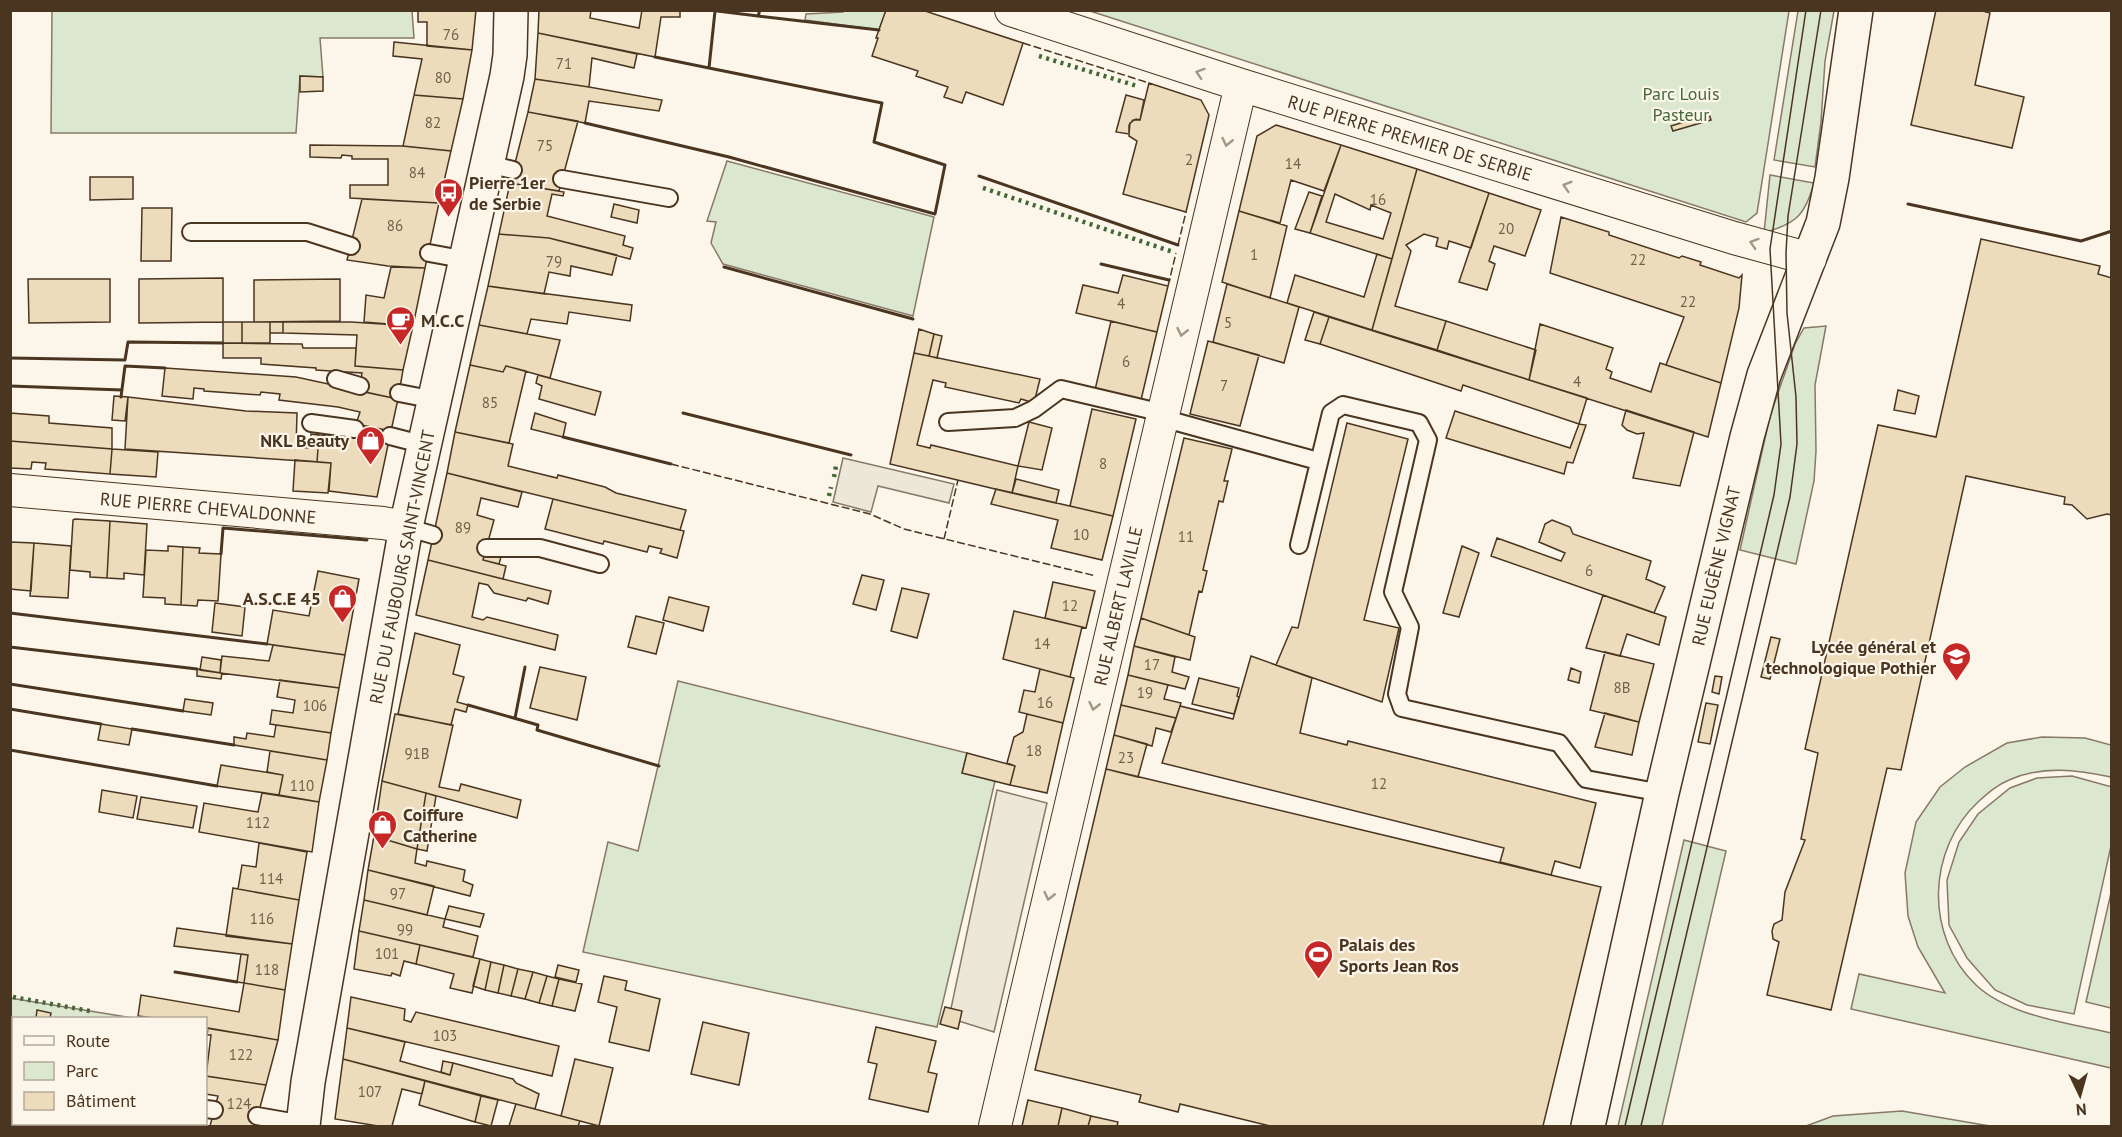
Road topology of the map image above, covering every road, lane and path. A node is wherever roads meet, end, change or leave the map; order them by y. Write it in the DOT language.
graph roads {
  1 [pos="511,10"];
  2 [pos="1011,10"];
  3 [pos="1856,10"];
  4 [pos="1241,86"];
  5 [pos="562,179"];
  6 [pos="669,198"];
  7 [pos="191,232"];
  8 [pos="351,246"];
  9 [pos="429,253"];
  10 [pos="1810,259"];
  11 [pos="467,260"];
  12 [pos="336,379"];
  13 [pos="360,386"];
  14 [pos="399,393"];
  15 [pos="435,400"];
  16 [pos="1163,416"];
  17 [pos="948,422"];
  18 [pos="311,423"];
  19 [pos="355,429"];
  20 [pos="390,436"];
  21 [pos="425,445"];
  22 [pos="1318,460"];
  23 [pos="10,490"];
  24 [pos="420,531"];
  25 [pos="1299,546"];
  26 [pos="486,548"];
  27 [pos="600,564"];
  28 [pos="1662,793"];
  29 [pos="257,1116"];
  30 [pos="303,1125"];
  31 [pos="995,1126"];
  32 [pos="1588,1126"];
  1 -- 11 [label="main road, RUE DU FAUBOURG SAINT-VINCENT"];
  4 -- 2 [label="street, RUE PIERRE PREMIER DE SERBIE, one-way"];
  3 -- 10 [label="main road, RUE EUGÈNE VIGNAT"];
  10 -- 4 [label="street, RUE PIERRE PREMIER DE SERBIE, one-way"];
  4 -- 16 [label="street, RUE ALBERT LAVILLE, one-way"];
  5 -- 6 [label="lane"];
  7 -- 8 [label="lane"];
  9 -- 11 [label="lane"];
  10 -- 28 [label="main road, RUE EUGÈNE VIGNAT"];
  11 -- 15 [label="main road, RUE DU FAUBOURG SAINT-VINCENT"];
  12 -- 13 [label="lane"];
  14 -- 15 [label="lane"];
  15 -- 21 [label="main road, RUE DU FAUBOURG SAINT-VINCENT"];
  16 -- 17 [label="lane"];
  16 -- 22 [label="lane"];
  16 -- 31 [label="street, RUE ALBERT LAVILLE, one-way"];
  18 -- 19 [label="lane"];
  20 -- 21 [label="lane"];
  21 -- 24 [label="main road, RUE DU FAUBOURG SAINT-VINCENT"];
  22 -- 25 [label="lane"];
  22 -- 28 [label="lane"];
  23 -- 24 [label="street, RUE PIERRE CHEVALDONNE"];
  24 -- 30 [label="main road, RUE DU FAUBOURG SAINT-VINCENT"];
  26 -- 27 [label="lane"];
  28 -- 32 [label="main road, RUE EUGÈNE VIGNAT"];
  29 -- 30 [label="lane"];
}
